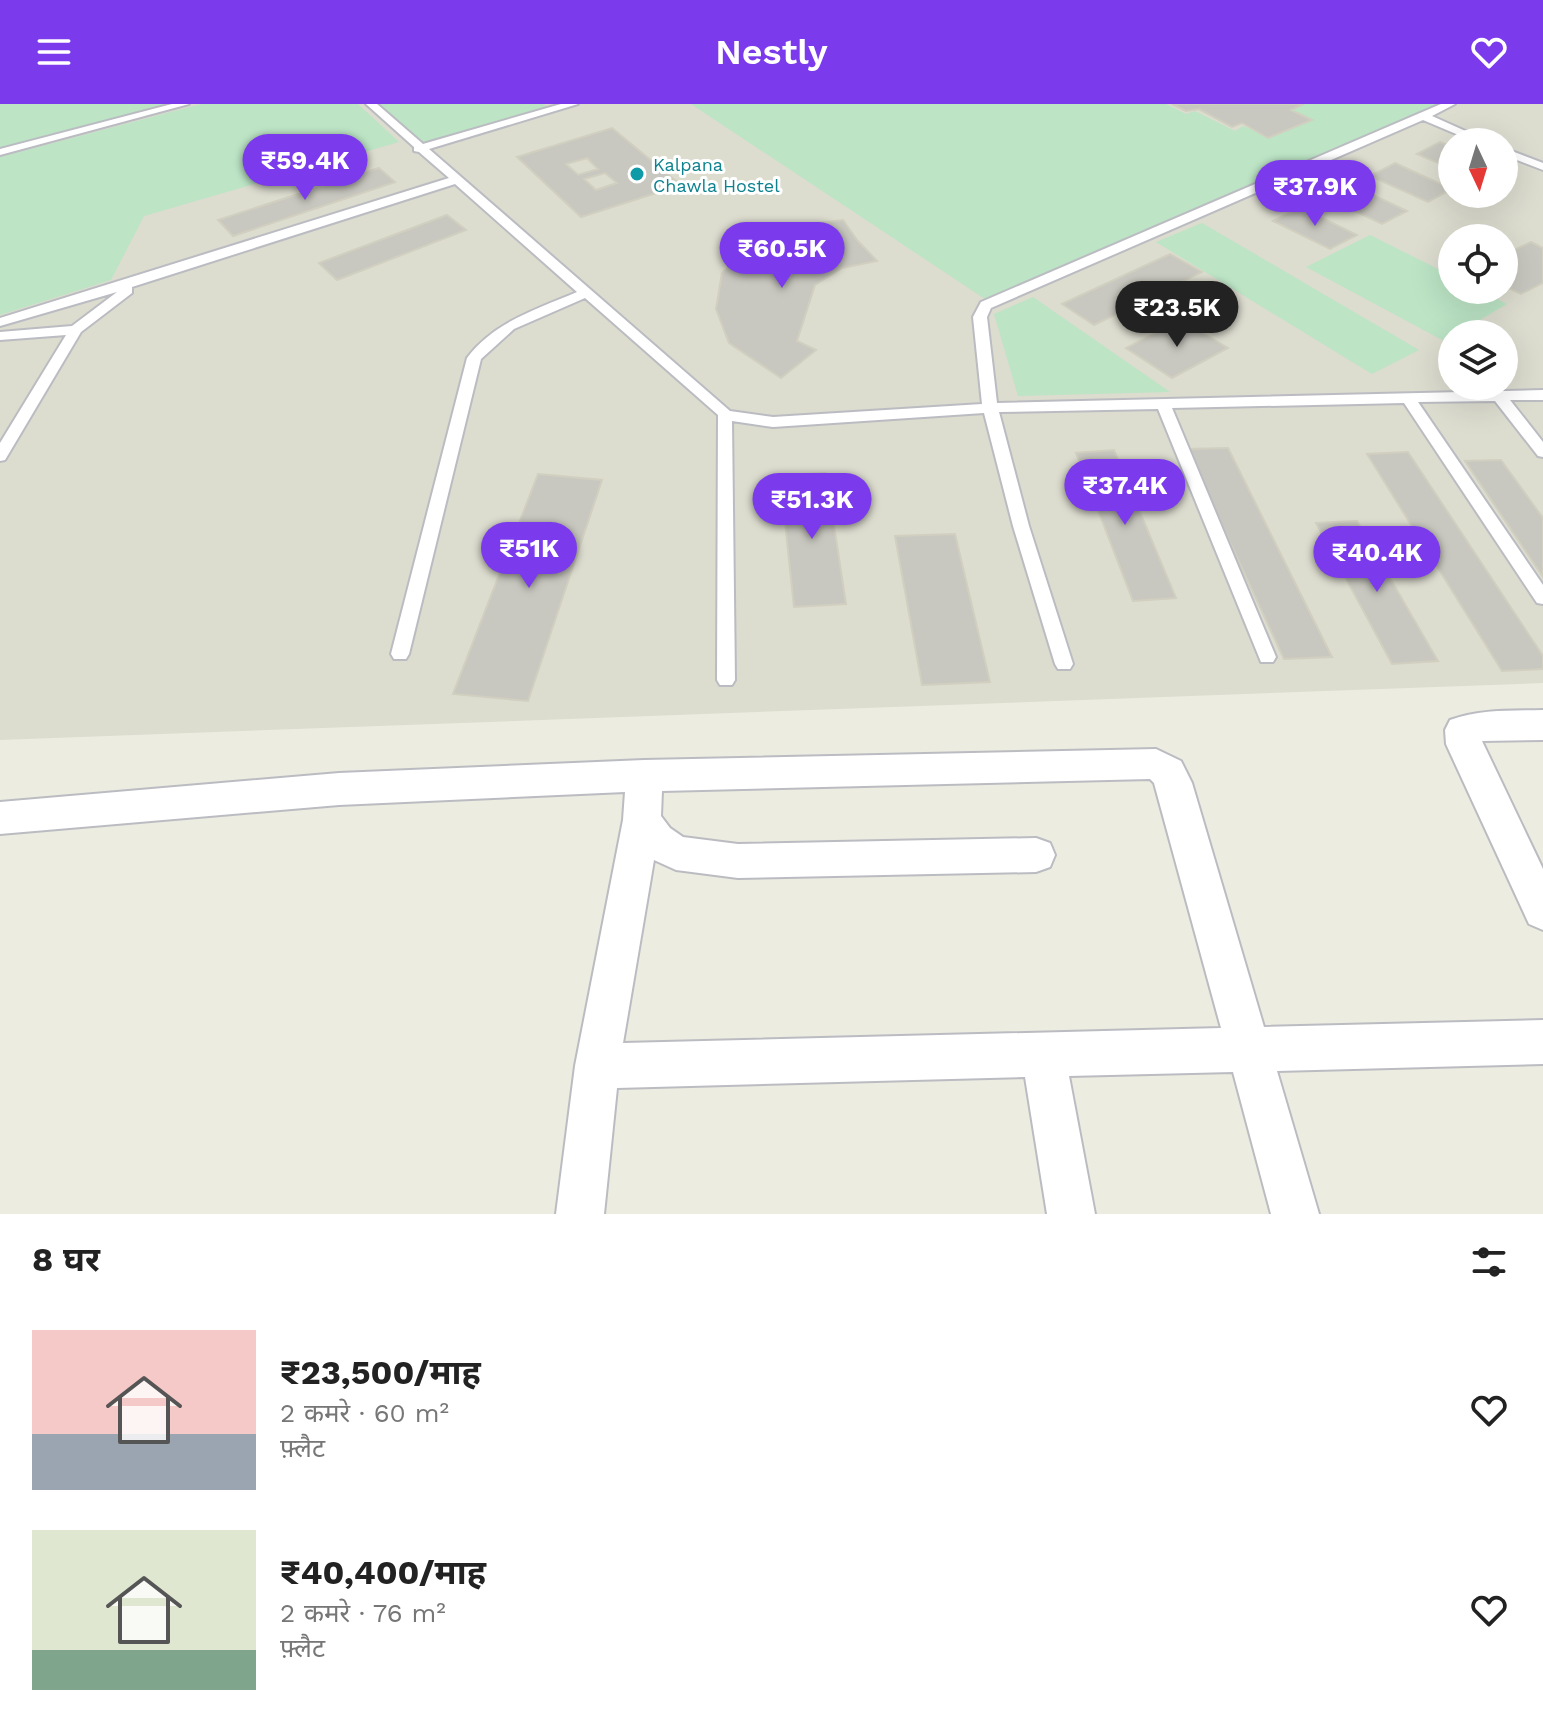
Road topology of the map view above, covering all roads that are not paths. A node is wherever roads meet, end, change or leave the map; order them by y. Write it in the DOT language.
graph roads {
  1 [pos="184,104"];
  2 [pos="371,104"];
  3 [pos="573,104"];
  4 [pos="1450,104"];
  5 [pos="1424,116"];
  6 [pos="1452,128"];
  7 [pos="418,149"];
  8 [pos="0,152"];
  9 [pos="1518,157"];
  10 [pos="1543,167"];
  11 [pos="455,180"];
  12 [pos="139,281"];
  13 [pos="585,293"];
  14 [pos="0,322"];
  15 [pos="76,330"];
  16 [pos="0,336"];
  17 [pos="1543,395"];
  18 [pos="1518,396"];
  19 [pos="1438,399"];
  20 [pos="1409,400"];
  21 [pos="1502,400"];
  22 [pos="1163,404"];
  23 [pos="990,408"];
  24 [pos="725,414"];
  25 [pos="1543,452"];
  26 [pos="0,456"];
  27 [pos="1543,598"];
  28 [pos="400,654"];
  29 [pos="1267,657"];
  30 [pos="1064,664"];
  31 [pos="726,680"];
  32 [pos="1543,725"];
  33 [pos="644,776"];
  34 [pos="0,818"];
  35 [pos="642,820"];
  36 [pos="1529,853"];
  37 [pos="1036,855"];
  38 [pos="1543,911"];
  39 [pos="1543,1042"];
  40 [pos="1246,1050"];
  41 [pos="1043,1054"];
  42 [pos="597,1066"];
  43 [pos="580,1214"];
  44 [pos="1071,1214"];
  45 [pos="1295,1214"];
  1 -- 8 [label="lane"];
  2 -- 7 [label="lane"];
  3 -- 7 [label="lane"];
  4 -- 5 [label="lane"];
  5 -- 6 [label="lane"];
  5 -- 23 [label="lane"];
  7 -- 11 [label="lane"];
  9 -- 10 [label="lane"];
  11 -- 12 [label="lane"];
  11 -- 13 [label="lane"];
  12 -- 14 [label="lane"];
  12 -- 15 [label="lane"];
  13 -- 24 [label="lane"];
  13 -- 28 [label="lane"];
  15 -- 16 [label="lane"];
  15 -- 26 [label="lane"];
  17 -- 18 [label="lane"];
  19 -- 20 [label="lane"];
  20 -- 22 [label="lane"];
  20 -- 27 [label="lane"];
  21 -- 25 [label="lane"];
  22 -- 23 [label="lane"];
  22 -- 29 [label="lane"];
  23 -- 24 [label="lane"];
  23 -- 30 [label="lane"];
  24 -- 31 [label="lane"];
  32 -- 36 [label="street"];
  33 -- 34 [label="street"];
  33 -- 35 [label="street"];
  33 -- 40 [label="street"];
  35 -- 37 [label="street"];
  35 -- 42 [label="street"];
  36 -- 38 [label="street"];
  39 -- 40 [label="street"];
  40 -- 41 [label="street"];
  40 -- 45 [label="street"];
  41 -- 42 [label="street"];
  41 -- 44 [label="street"];
  42 -- 43 [label="street"];
}
